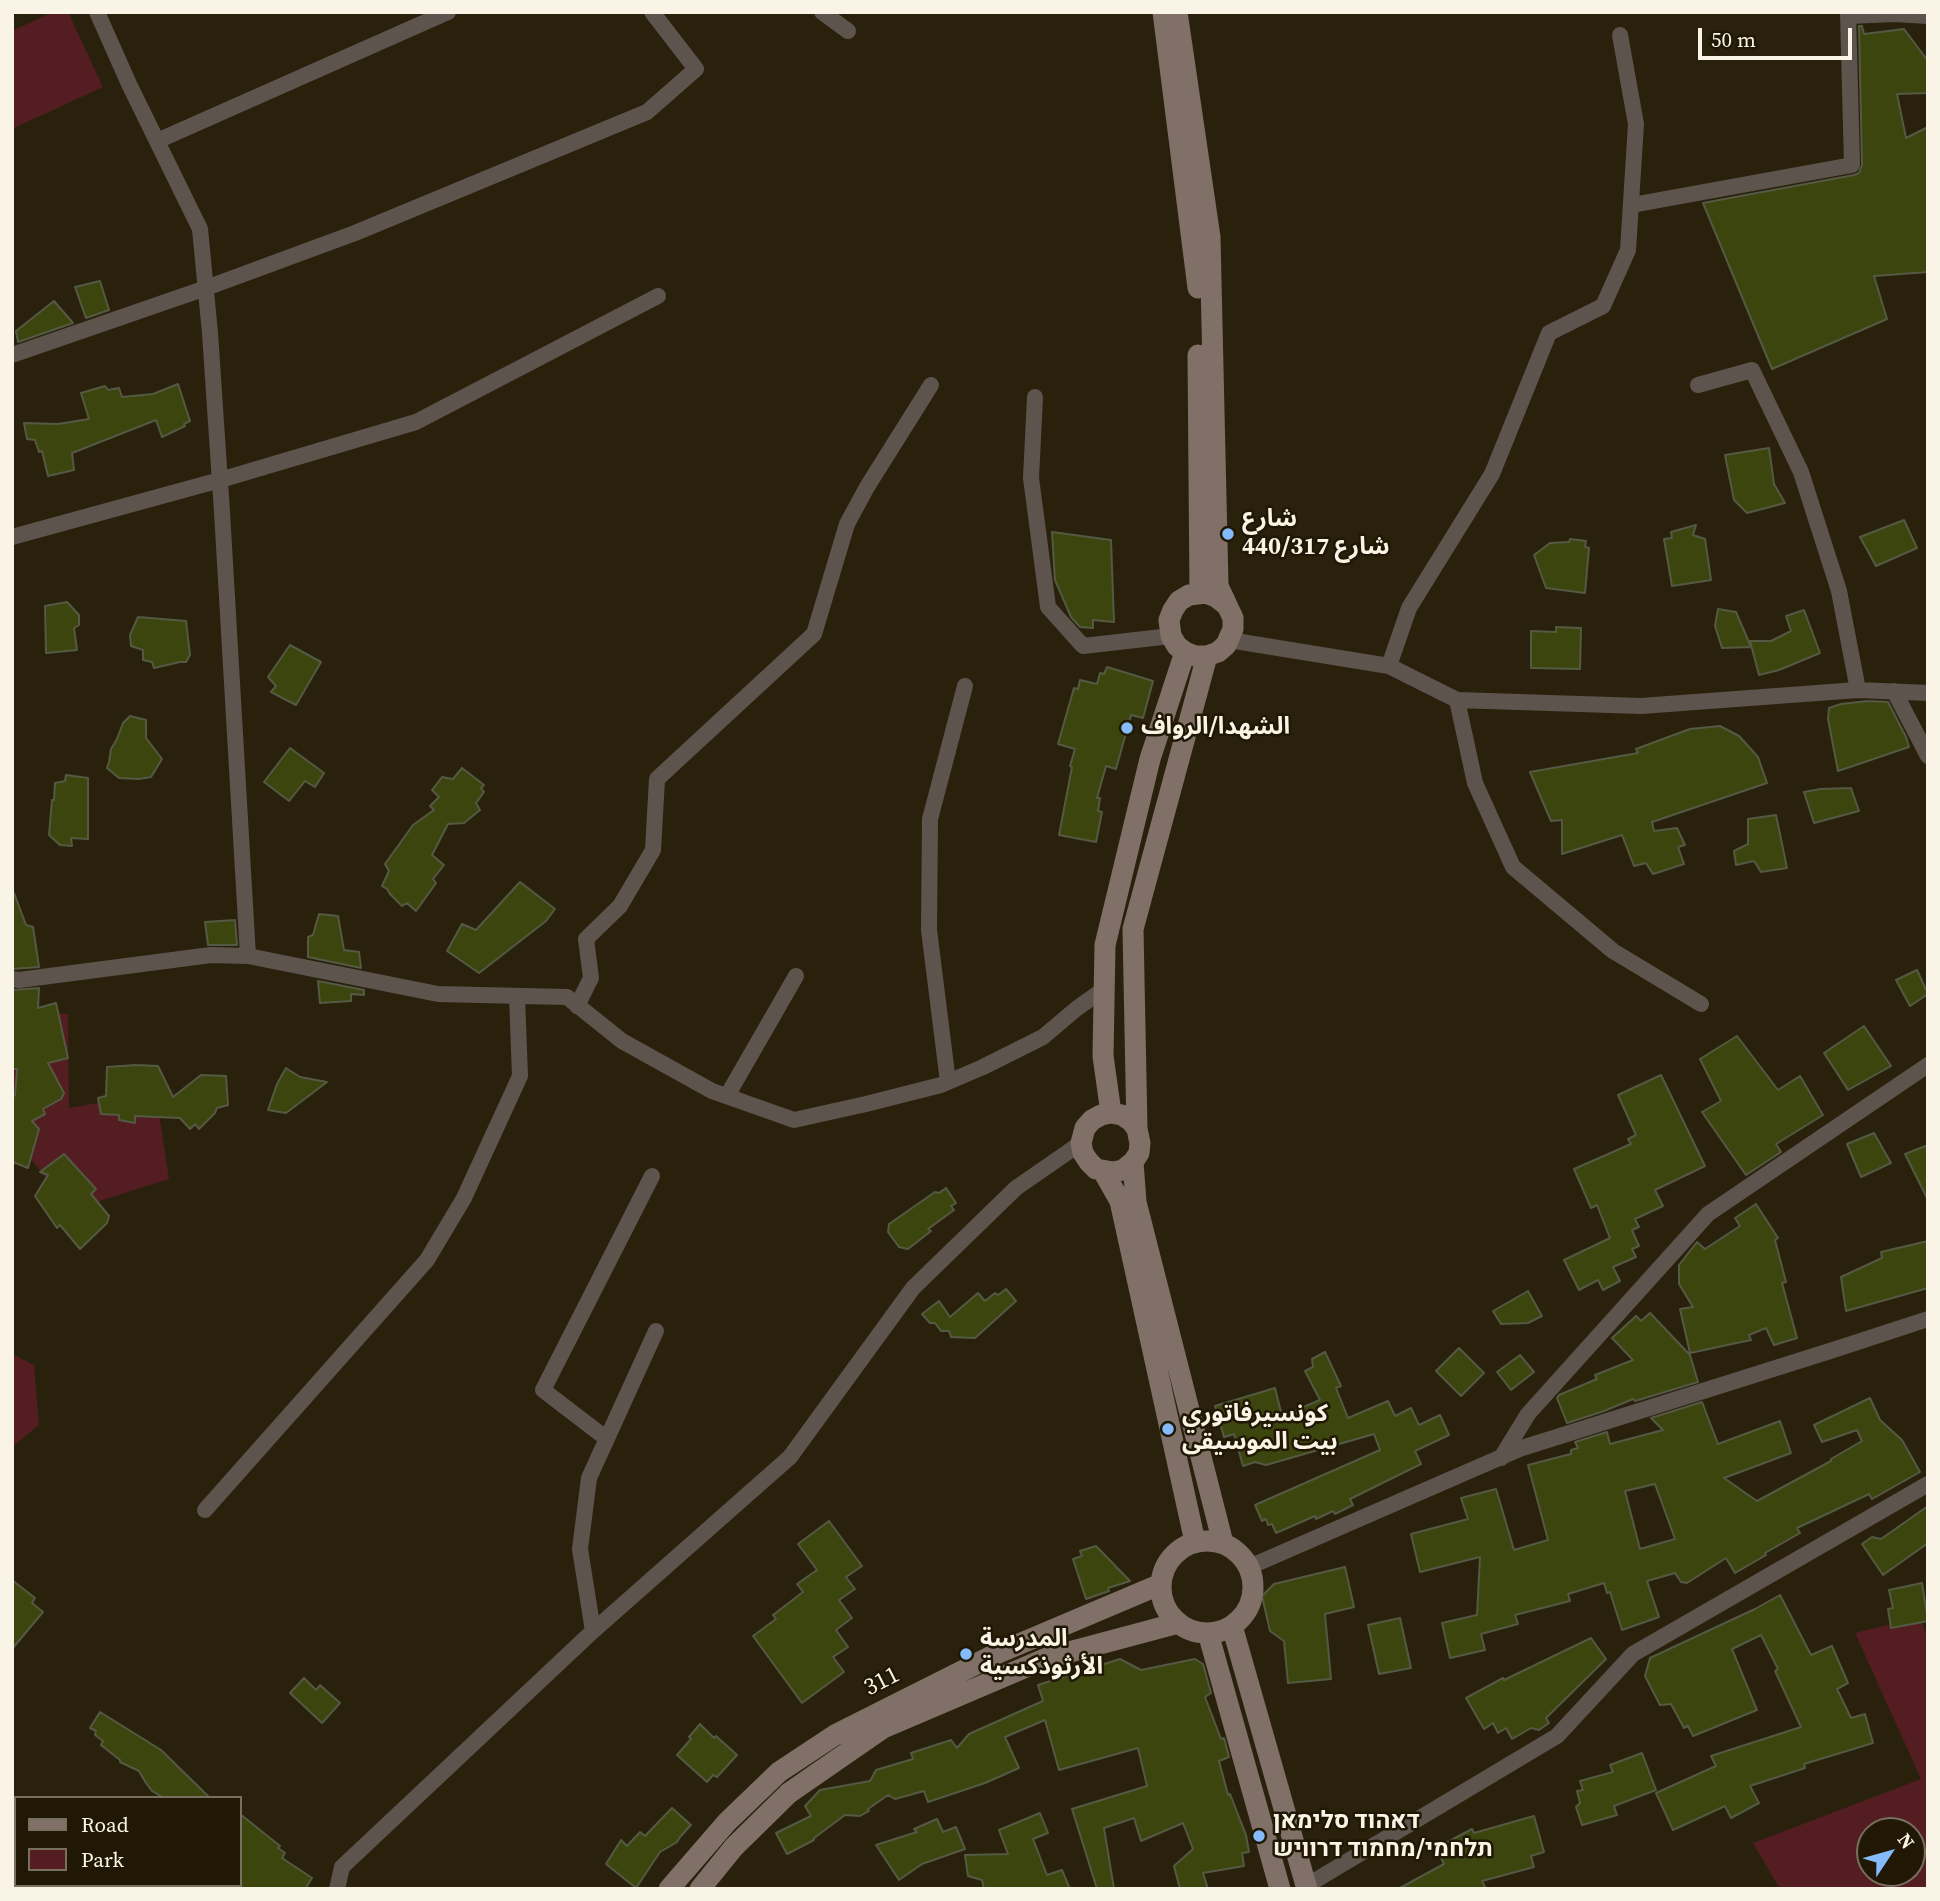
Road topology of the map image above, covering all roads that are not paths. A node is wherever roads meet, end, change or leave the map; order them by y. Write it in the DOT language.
graph roads {
  1 [pos="97,12"];
  2 [pos="447,12"];
  3 [pos="652,12"];
  4 [pos="822,12"];
  5 [pos="1163,12"];
  6 [pos="1177,12"];
  7 [pos="1848,14"];
  8 [pos="1928,16"];
  9 [pos="848,31"];
  10 [pos="1620,35"];
  11 [pos="157,141"];
  12 [pos="1632,205"];
  13 [pos="206,288"];
  14 [pos="658,296"];
  15 [pos="12,355"];
  16 [pos="931,385"];
  17 [pos="1698,385"];
  18 [pos="1035,397"];
  19 [pos="220,480"];
  20 [pos="12,537"];
  21 [pos="1200,593"];
  22 [pos="1225,604"];
  23 [pos="1229,640"];
  24 [pos="1178,644"];
  25 [pos="1207,656"];
  26 [pos="1389,666"];
  27 [pos="965,686"];
  28 [pos="1858,690"];
  29 [pos="1894,691"];
  30 [pos="1928,693"];
  31 [pos="1457,700"];
  32 [pos="1928,756"];
  33 [pos="248,956"];
  34 [pos="796,976"];
  35 [pos="12,979"];
  36 [pos="1104,989"];
  37 [pos="517,996"];
  38 [pos="1701,1004"];
  39 [pos="577,1006"];
  40 [pos="1928,1065"];
  41 [pos="948,1082"];
  42 [pos="726,1096"];
  43 [pos="1111,1113"];
  44 [pos="1137,1129"];
  45 [pos="1081,1143"];
  46 [pos="1133,1162"];
  47 [pos="1103,1171"];
  48 [pos="652,1176"];
  49 [pos="1928,1318"];
  50 [pos="656,1331"];
  51 [pos="607,1439"];
  52 [pos="1501,1458"];
  53 [pos="1928,1484"];
  54 [pos="205,1510"];
  55 [pos="1195,1542"];
  56 [pos="1223,1543"];
  57 [pos="1249,1567"];
  58 [pos="1161,1584"];
  59 [pos="1178,1623"];
  60 [pos="1232,1626"];
  61 [pos="593,1631"];
  62 [pos="1208,1633"];
  63 [pos="1306,1888"];
  64 [pos="337,1889"];
  65 [pos="669,1889"];
  66 [pos="700,1889"];
  67 [pos="1280,1889"];
  1 -- 11 [label="street"];
  2 -- 11 [label="street"];
  3 -- 13 [label="street"];
  4 -- 9 [label="street"];
  5 -- 21 [label="street"];
  6 -- 22 [label="street"];
  7 -- 8 [label="street"];
  7 -- 12 [label="street"];
  10 -- 12 [label="street"];
  11 -- 13 [label="street"];
  12 -- 26 [label="street"];
  13 -- 15 [label="street"];
  13 -- 19 [label="street"];
  14 -- 19 [label="street"];
  16 -- 39 [label="street"];
  17 -- 28 [label="street"];
  18 -- 24 [label="street"];
  19 -- 20 [label="street"];
  19 -- 33 [label="street"];
  21 -- 22 [label="street"];
  21 -- 24 [label="street"];
  22 -- 23 [label="street"];
  23 -- 25 [label="street"];
  23 -- 26 [label="street"];
  24 -- 25 [label="street"];
  24 -- 36 [label="street"];
  25 -- 44 [label="street"];
  26 -- 31 [label="street"];
  27 -- 41 [label="street"];
  28 -- 29 [label="street"];
  28 -- 31 [label="street"];
  29 -- 30 [label="street"];
  29 -- 32 [label="street"];
  31 -- 38 [label="street"];
  33 -- 35 [label="street"];
  33 -- 37 [label="street"];
  34 -- 42 [label="street"];
  36 -- 41 [label="street"];
  36 -- 43 [label="street"];
  37 -- 39 [label="street"];
  37 -- 54 [label="street"];
  39 -- 42 [label="street"];
  40 -- 52 [label="street"];
  41 -- 42 [label="street"];
  43 -- 44 [label="street"];
  43 -- 45 [label="street"];
  44 -- 46 [label="street"];
  45 -- 47 [label="street"];
  45 -- 61 [label="street"];
  46 -- 47 [label="street"];
  46 -- 56 [label="street"];
  47 -- 55 [label="street"];
  48 -- 51 [label="street"];
  49 -- 52 [label="street"];
  50 -- 51 [label="street"];
  51 -- 61 [label="street"];
  52 -- 57 [label="street"];
  53 -- 63 [label="street"];
  55 -- 56 [label="street"];
  55 -- 58 [label="street"];
  56 -- 57 [label="street"];
  57 -- 60 [label="street"];
  58 -- 59 [label="street"];
  58 -- 65 [label="street, 311"];
  59 -- 62 [label="street"];
  59 -- 66 [label="street, 311"];
  60 -- 62 [label="street"];
  60 -- 63 [label="street"];
  61 -- 64 [label="street"];
  62 -- 67 [label="street"];
}
